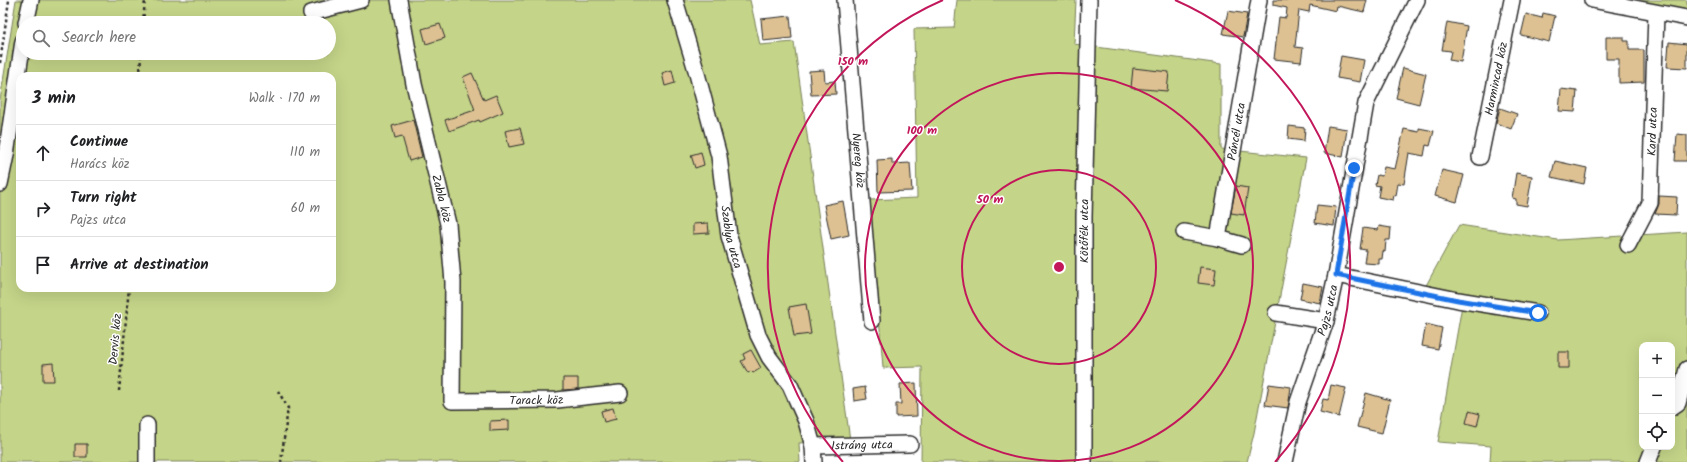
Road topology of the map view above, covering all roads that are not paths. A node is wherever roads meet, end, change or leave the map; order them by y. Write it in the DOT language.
graph roads {
  1 [pos="30,0"];
  2 [pos="361,0"];
  3 [pos="399,0"];
  4 [pos="676,0"];
  5 [pos="845,0"];
  6 [pos="1089,0"];
  7 [pos="1258,0"];
  8 [pos="1417,0"];
  9 [pos="1512,0"];
  10 [pos="1592,0"];
  11 [pos="311,13"];
  12 [pos="1656,13"];
  13 [pos="27,16"];
  14 [pos="1687,18"];
  15 [pos="20,60"];
  16 [pos="18,72"];
  17 [pos="16,88"];
  18 [pos="1480,157"];
  19 [pos="0,184"];
  20 [pos="1184,232"];
  21 [pos="1218,238"];
  22 [pos="1242,245"];
  23 [pos="1628,245"];
  24 [pos="1336,275"];
  25 [pos="1276,313"];
  26 [pos="1538,313"];
  27 [pos="872,321"];
  28 [pos="1326,321"];
  29 [pos="1687,369"];
  30 [pos="620,393"];
  31 [pos="452,401"];
  32 [pos="1675,405"];
  33 [pos="147,425"];
  34 [pos="910,444"];
  35 [pos="813,446"];
  36 [pos="1653,450"];
  37 [pos="147,462"];
  38 [pos="814,462"];
  39 [pos="1084,462"];
  40 [pos="1285,462"];
  41 [pos="1648,462"];
  1 -- 13 [label="street"];
  2 -- 11 [label="street"];
  3 -- 31 [label="street, Zabla köz"];
  4 -- 35 [label="street, Szablya utca"];
  5 -- 27 [label="street, Nyereg köz"];
  6 -- 39 [label="street, Kötőfék utca"];
  7 -- 21 [label="street, Páncél utca"];
  8 -- 24 [label="street, Pajzs utca"];
  9 -- 18 [label="street, Harmincad köz"];
  10 -- 12 [label="street"];
  12 -- 14 [label="street"];
  12 -- 23 [label="street, Kard utca"];
  15 -- 16 [label="street"];
  17 -- 19 [label="street"];
  20 -- 21 [label="street"];
  21 -- 22 [label="street"];
  24 -- 26 [label="street"];
  24 -- 28 [label="street, Pajzs utca"];
  25 -- 28 [label="street"];
  28 -- 40 [label="street, Pajzs utca"];
  29 -- 32 [label="street"];
  30 -- 31 [label="street, Tarack köz"];
  33 -- 37 [label="street"];
  34 -- 35 [label="street, Istráng utca"];
  35 -- 38 [label="street, Szablya utca"];
  36 -- 41 [label="street"];
}
